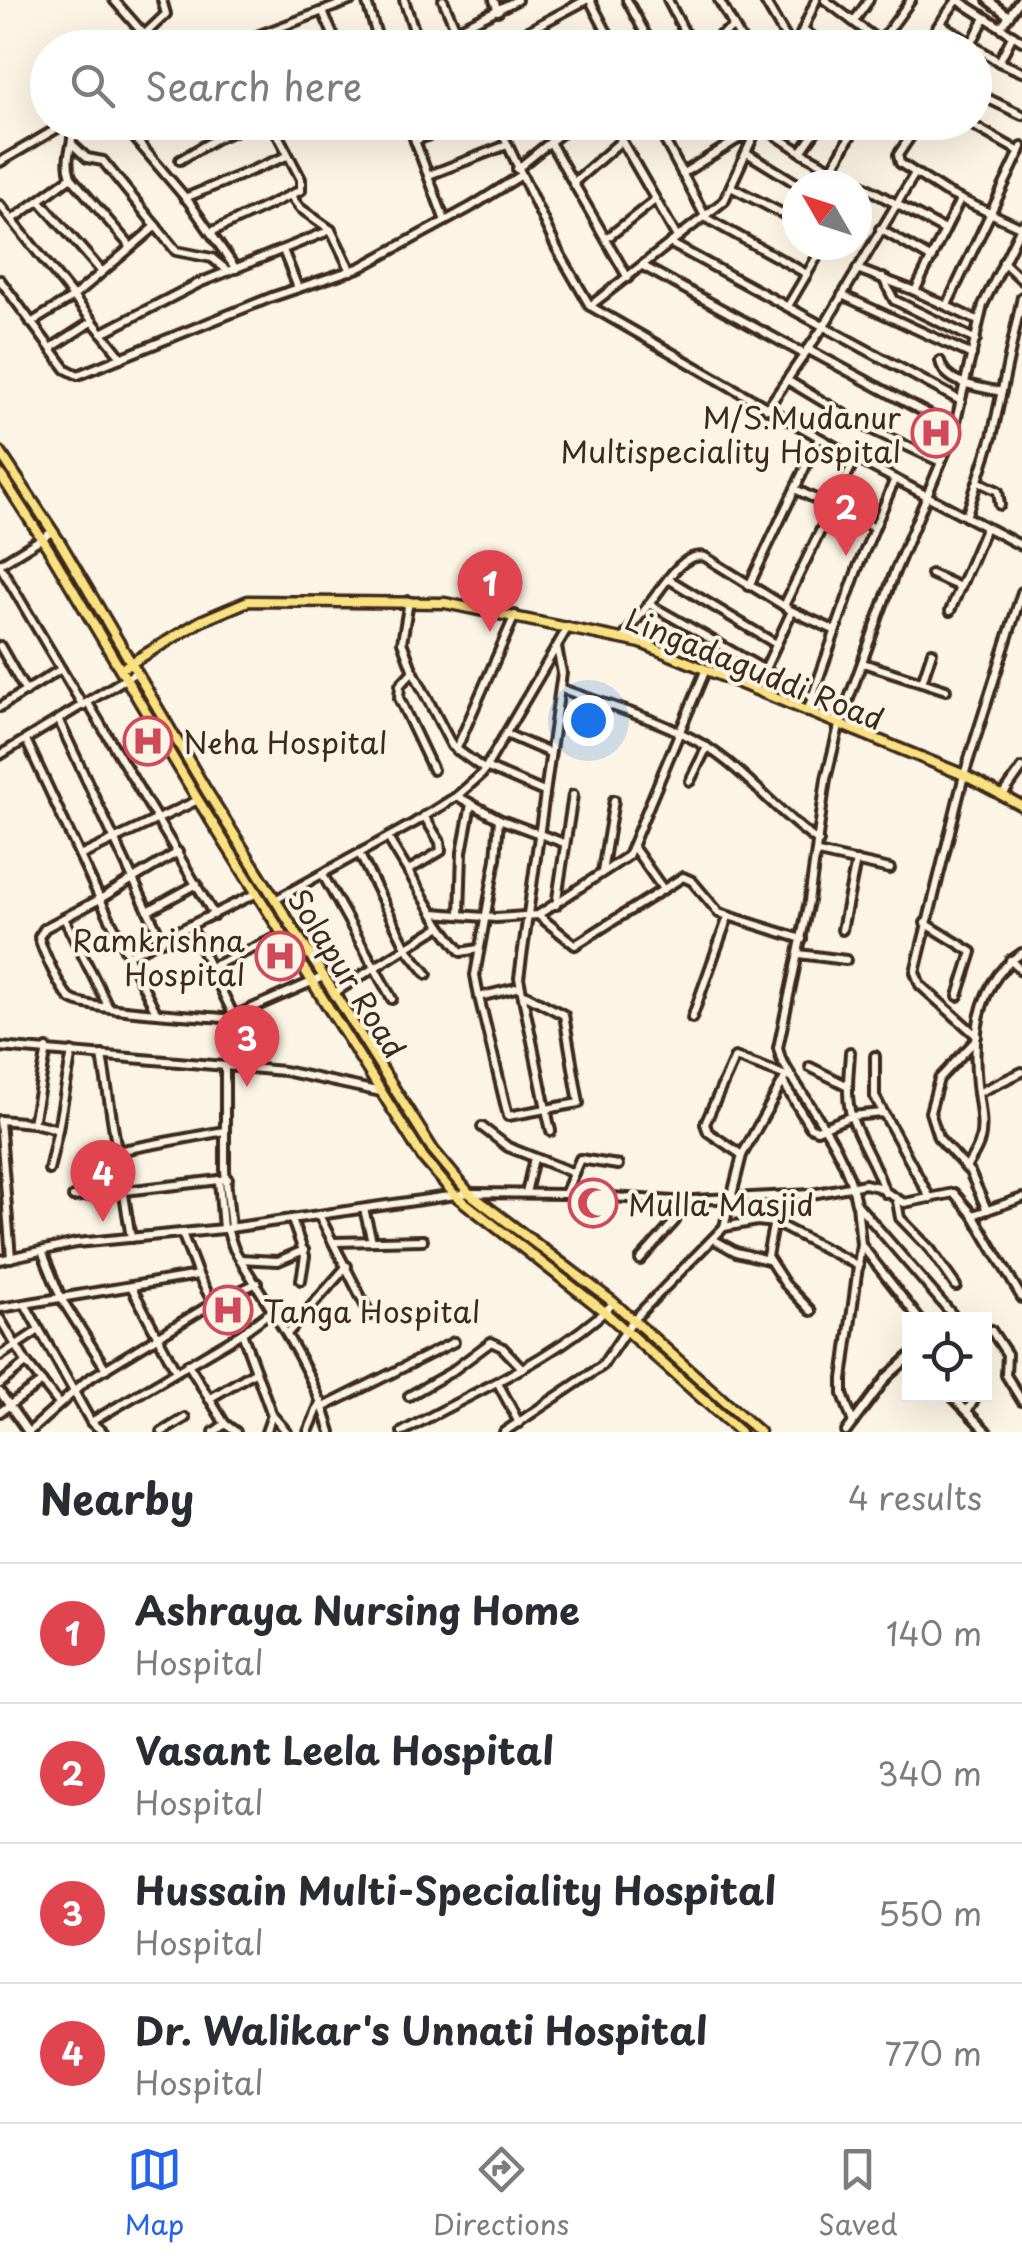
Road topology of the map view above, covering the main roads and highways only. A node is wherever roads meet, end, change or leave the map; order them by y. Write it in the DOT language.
graph roads {
  1 [pos="0,452"];
  2 [pos="0,474"];
  3 [pos="130,664"];
  4 [pos="120,670"];
  5 [pos="1022,806"];
  6 [pos="740,1432"];
  7 [pos="759,1432"];
  1 -- 3 [label="main road, Solapur Road"];
  2 -- 4 [label="main road, Solapur Road"];
  3 -- 4 [label="main road, Lingadaguddi Road"];
  3 -- 5 [label="main road, Lingadaguddi Road"];
  3 -- 7 [label="main road, Solapur Road"];
  4 -- 6 [label="main road, Solapur Road"];
}
